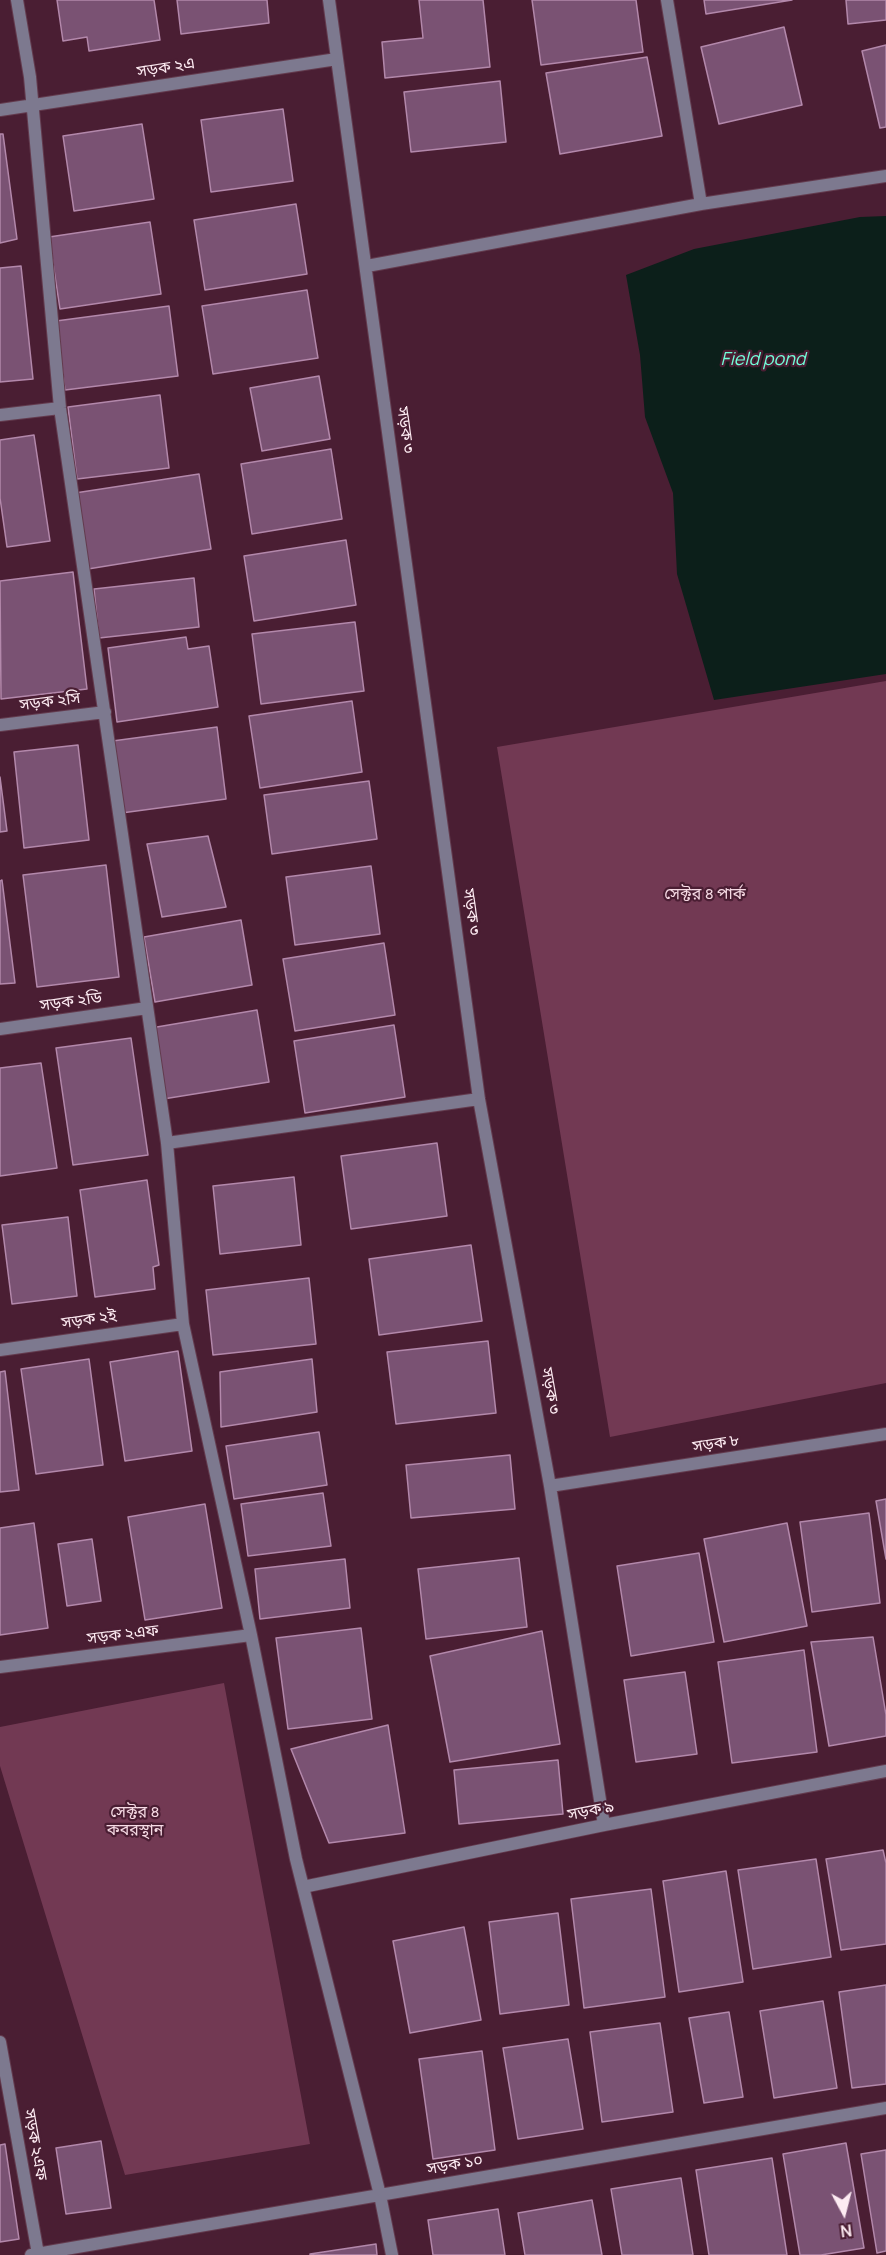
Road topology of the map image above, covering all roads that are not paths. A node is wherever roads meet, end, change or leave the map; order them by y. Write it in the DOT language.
graph roads {
  1 [pos="17,0"];
  2 [pos="329,0"];
  3 [pos="667,0"];
  4 [pos="337,59"];
  5 [pos="32,106"];
  6 [pos="0,110"];
  7 [pos="886,176"];
  8 [pos="702,204"];
  9 [pos="367,266"];
  10 [pos="60,408"];
  11 [pos="0,416"];
  12 [pos="105,712"];
  13 [pos="0,725"];
  14 [pos="147,1008"];
  15 [pos="0,1029"];
  16 [pos="479,1099"];
  17 [pos="167,1143"];
  18 [pos="183,1324"];
  19 [pos="0,1350"];
  20 [pos="886,1434"];
  21 [pos="550,1486"];
  22 [pos="251,1635"];
  23 [pos="0,1667"];
  24 [pos="886,1772"];
  25 [pos="604,1825"];
  26 [pos="303,1887"];
  27 [pos="0,2042"];
  28 [pos="886,2108"];
  29 [pos="380,2195"];
  30 [pos="34,2254"];
  31 [pos="392,2255"];
  1 -- 5 [label="street"];
  2 -- 4 [label="street, সড়ক ৩"];
  3 -- 8 [label="street"];
  4 -- 5 [label="street, সড়ক ২এ"];
  4 -- 9 [label="street, সড়ক ৩"];
  5 -- 6 [label="street, সড়ক ২এ"];
  5 -- 10 [label="street"];
  7 -- 8 [label="street"];
  8 -- 9 [label="street"];
  9 -- 16 [label="street, সড়ক ৩"];
  10 -- 11 [label="street"];
  10 -- 12 [label="street"];
  12 -- 13 [label="street, সড়ক ২সি"];
  12 -- 14 [label="street"];
  14 -- 15 [label="street, সড়ক ২ডি"];
  14 -- 17 [label="street"];
  16 -- 17 [label="street"];
  16 -- 21 [label="street, সড়ক ৩"];
  17 -- 18 [label="street"];
  18 -- 19 [label="street, সড়ক ২ই"];
  18 -- 22 [label="street"];
  20 -- 21 [label="street, সড়ক ৮"];
  21 -- 25 [label="street, সড়ক ৩"];
  22 -- 23 [label="street, সড়ক ২এফ"];
  22 -- 26 [label="street"];
  24 -- 25 [label="street, সড়ক ৯"];
  25 -- 26 [label="street, সড়ক ৯"];
  26 -- 29 [label="street"];
  27 -- 30 [label="street, সড়ক ২এফ"];
  28 -- 29 [label="street, সড়ক ১০"];
  29 -- 30 [label="street, সড়ক ১০"];
  29 -- 31 [label="street"];
}
